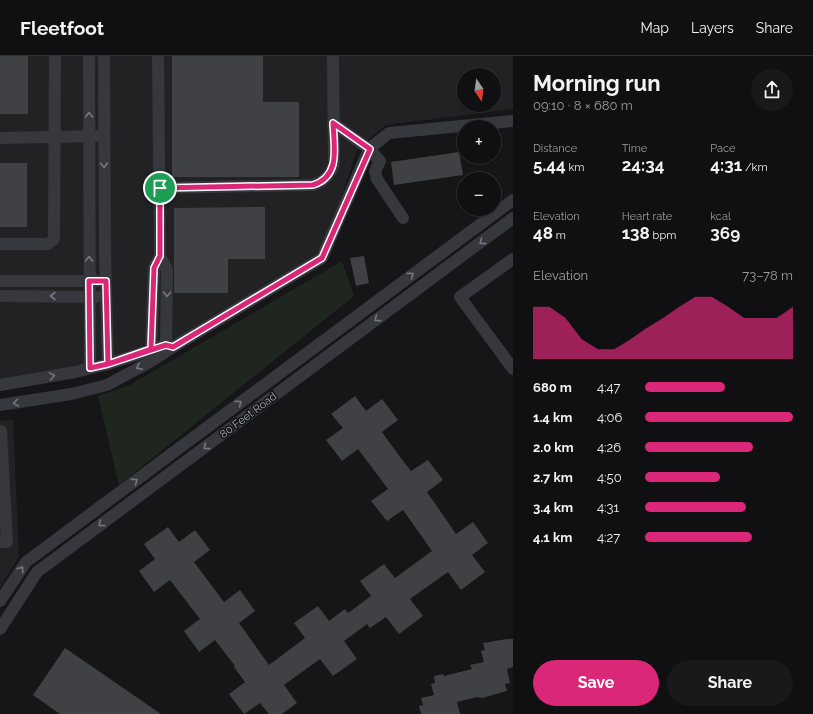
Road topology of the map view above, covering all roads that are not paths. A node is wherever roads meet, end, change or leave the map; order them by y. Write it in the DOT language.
graph roads {
  1 [pos="55,56"];
  2 [pos="89,56"];
  3 [pos="104,56"];
  4 [pos="158,56"];
  5 [pos="333,56"];
  6 [pos="513,122"];
  7 [pos="333,123"];
  8 [pos="89,136"];
  9 [pos="104,137"];
  10 [pos="0,138"];
  11 [pos="55,138"];
  12 [pos="370,149"];
  13 [pos="160,188"];
  14 [pos="513,200"];
  15 [pos="403,218"];
  16 [pos="513,218"];
  17 [pos="0,244"];
  18 [pos="160,256"];
  19 [pos="513,259"];
  20 [pos="0,281"];
  21 [pos="89,281"];
  22 [pos="106,281"];
  23 [pos="0,296"];
  24 [pos="90,297"];
  25 [pos="106,297"];
  26 [pos="169,346"];
  27 [pos="151,349"];
  28 [pos="108,364"];
  29 [pos="90,368"];
  30 [pos="513,369"];
  31 [pos="0,385"];
  32 [pos="0,405"];
  33 [pos="0,431"];
  34 [pos="0,542"];
  35 [pos="0,601"];
  36 [pos="0,629"];
  1 -- 11 [label="street"];
  8 -- 2 [label="street, one-way"];
  3 -- 9 [label="street"];
  4 -- 13 [label="street"];
  5 -- 7 [label="street"];
  6 -- 12 [label="street"];
  7 -- 12 [label="street"];
  7 -- 13 [label="street"];
  8 -- 9 [label="street"];
  8 -- 11 [label="street"];
  21 -- 8 [label="street, one-way"];
  9 -- 22 [label="street, one-way"];
  10 -- 11 [label="street"];
  11 -- 17 [label="street"];
  12 -- 15 [label="street"];
  12 -- 26 [label="street"];
  13 -- 18 [label="street"];
  35 -- 14 [label="street, 80 Feet Road, one-way"];
  16 -- 36 [label="street, 80 Feet Road, one-way"];
  18 -- 26 [label="street, one-way"];
  18 -- 27 [label="street"];
  19 -- 30 [label="street"];
  20 -- 21 [label="street"];
  21 -- 22 [label="street"];
  21 -- 24 [label="street"];
  22 -- 25 [label="street"];
  24 -- 23 [label="street, one-way"];
  24 -- 25 [label="street"];
  24 -- 29 [label="street"];
  25 -- 28 [label="street"];
  26 -- 27 [label="street"];
  26 -- 32 [label="street, one-way"];
  27 -- 28 [label="street"];
  28 -- 29 [label="street"];
  31 -- 29 [label="street, one-way"];
  33 -- 34 [label="street"];
}
